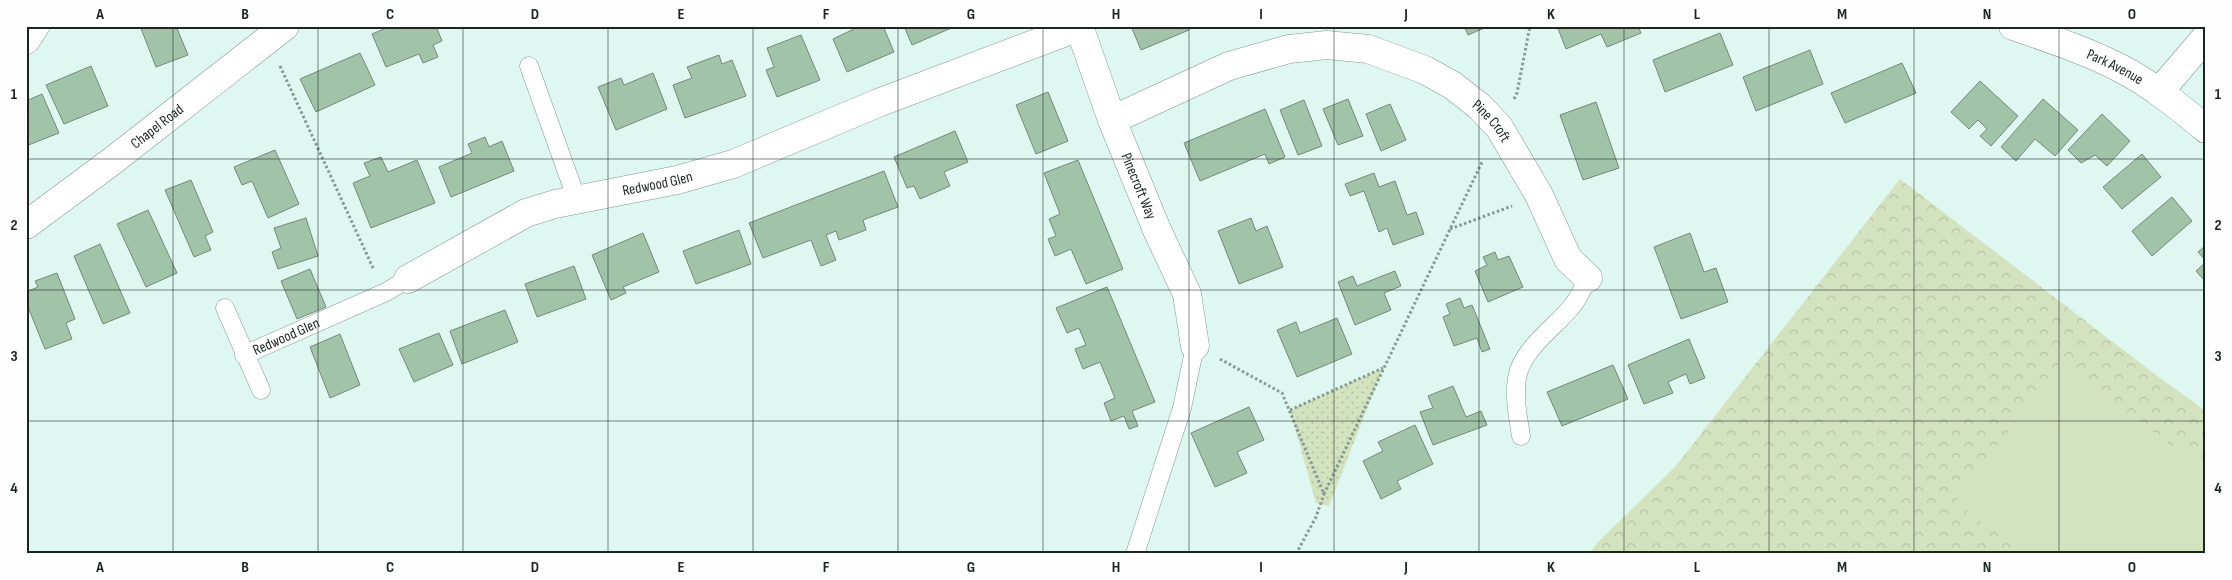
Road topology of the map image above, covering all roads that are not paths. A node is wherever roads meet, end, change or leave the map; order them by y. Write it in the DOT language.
graph roads {
  1 [pos="41,26"];
  2 [pos="2013,26"];
  3 [pos="1079,27"];
  4 [pos="270,31"];
  5 [pos="1327,36"];
  6 [pos="2206,37"];
  7 [pos="26,46"];
  8 [pos="530,66"];
  9 [pos="2159,92"];
  10 [pos="1112,120"];
  11 [pos="2206,129"];
  12 [pos="577,200"];
  13 [pos="26,225"];
  14 [pos="1588,278"];
  15 [pos="397,286"];
  16 [pos="225,308"];
  17 [pos="1195,346"];
  18 [pos="244,354"];
  19 [pos="261,390"];
  20 [pos="1521,436"];
  21 [pos="1136,554"];
  1 -- 7 [label="lane"];
  2 -- 9 [label="street, Park Avenue"];
  3 -- 10 [label="street, Pinecroft Way"];
  3 -- 12 [label="street, Redwood Glen"];
  4 -- 13 [label="street, Chapel Road"];
  5 -- 10 [label="street, Pine Croft"];
  5 -- 14 [label="street, Pine Croft"];
  6 -- 9 [label="street"];
  8 -- 12 [label="lane"];
  9 -- 11 [label="street, Park Avenue"];
  10 -- 17 [label="street, Pinecroft Way"];
  12 -- 15 [label="street, Redwood Glen"];
  14 -- 20 [label="lane"];
  15 -- 18 [label="lane, Redwood Glen"];
  16 -- 18 [label="lane, Redwood Glen"];
  17 -- 21 [label="lane"];
  18 -- 19 [label="lane, Redwood Glen"];
}
